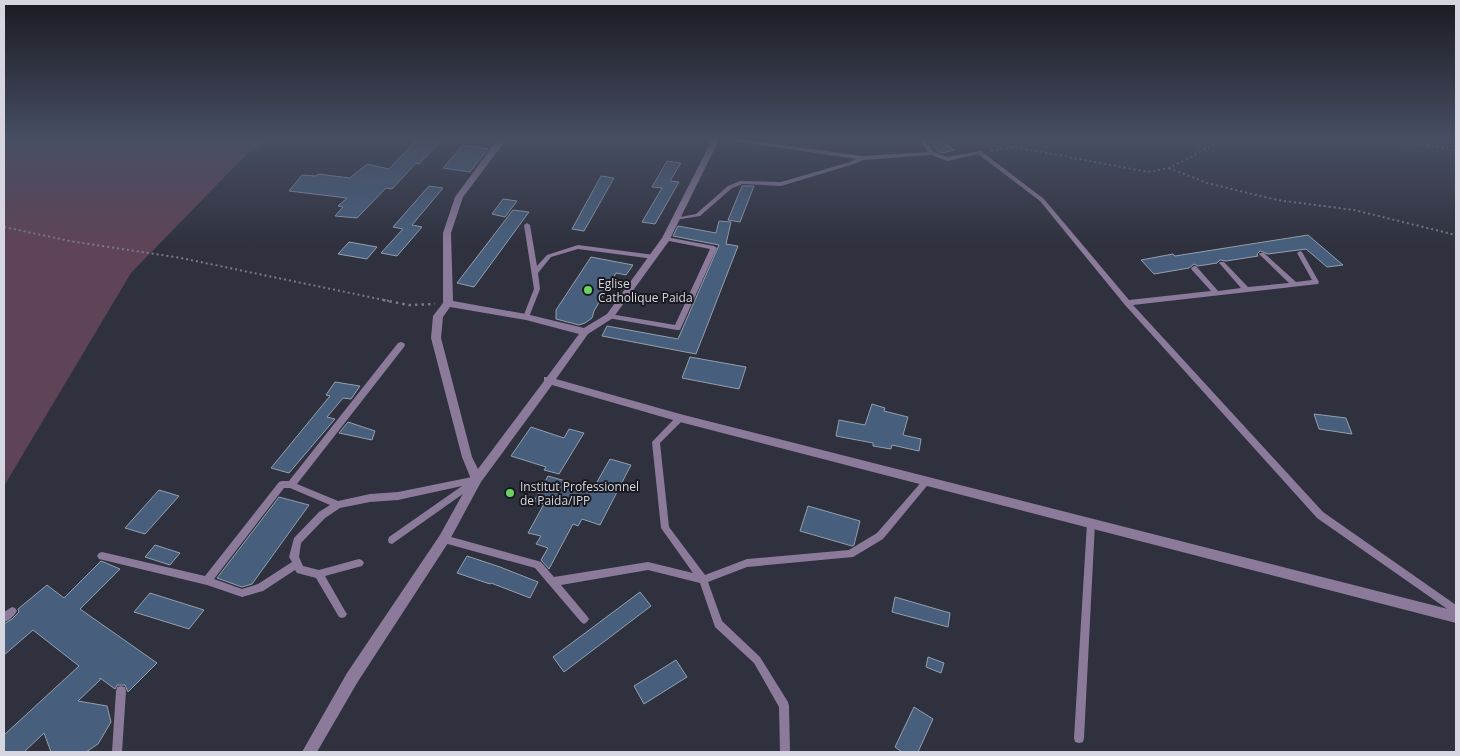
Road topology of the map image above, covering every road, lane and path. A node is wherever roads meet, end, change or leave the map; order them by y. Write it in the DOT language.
graph roads {
  1 [pos="477,173"];
  2 [pos="699,173"];
  3 [pos="819,173"];
  4 [pos="1007,173"];
  5 [pos="1182,173"];
  6 [pos="677,219"];
  7 [pos="527,225"];
  8 [pos="4,227"];
  9 [pos="1456,235"];
  10 [pos="666,240"];
  11 [pos="1300,252"];
  12 [pos="1262,254"];
  13 [pos="654,257"];
  14 [pos="1222,263"];
  15 [pos="1194,268"];
  16 [pos="535,272"];
  17 [pos="1294,284"];
  18 [pos="1246,290"];
  19 [pos="1216,293"];
  20 [pos="448,303"];
  21 [pos="1127,303"];
  22 [pos="610,316"];
  23 [pos="526,317"];
  24 [pos="585,332"];
  25 [pos="401,346"];
  26 [pos="548,380"];
  27 [pos="680,418"];
  28 [pos="477,479"];
  29 [pos="927,481"];
  30 [pos="292,485"];
  31 [pos="338,505"];
  32 [pos="1091,523"];
  33 [pos="444,539"];
  34 [pos="392,540"];
  35 [pos="102,556"];
  36 [pos="359,563"];
  37 [pos="297,564"];
  38 [pos="319,574"];
  39 [pos="703,580"];
  40 [pos="207,581"];
  41 [pos="552,582"];
  42 [pos="1456,610"];
  43 [pos="342,614"];
  44 [pos="1456,617"];
  45 [pos="584,619"];
  46 [pos="121,690"];
  47 [pos="1079,738"];
  48 [pos="117,752"];
  49 [pos="309,752"];
  50 [pos="785,752"];
  1 -- 20 [label="street"];
  2 -- 6 [label="street"];
  3 -- 6 [label="lane"];
  4 -- 21 [label="lane"];
  5 -- 9 [label="path"];
  6 -- 10 [label="street"];
  7 -- 16 [label="lane"];
  8 -- 20 [label="path"];
  10 -- 13 [label="street"];
  10 -- 22 [label="lane"];
  11 -- 17 [label="lane"];
  12 -- 17 [label="lane"];
  13 -- 16 [label="lane"];
  13 -- 22 [label="street"];
  14 -- 18 [label="lane"];
  15 -- 19 [label="lane"];
  16 -- 23 [label="lane"];
  17 -- 18 [label="lane"];
  18 -- 19 [label="lane"];
  19 -- 21 [label="lane"];
  20 -- 23 [label="street"];
  20 -- 28 [label="street"];
  21 -- 42 [label="lane"];
  22 -- 24 [label="street"];
  23 -- 24 [label="street"];
  24 -- 26 [label="street"];
  25 -- 30 [label="lane"];
  26 -- 27 [label="street"];
  26 -- 28 [label="street"];
  27 -- 29 [label="street"];
  27 -- 39 [label="lane"];
  28 -- 31 [label="lane"];
  28 -- 33 [label="street"];
  28 -- 34 [label="lane"];
  29 -- 32 [label="street"];
  29 -- 39 [label="lane"];
  30 -- 31 [label="lane"];
  30 -- 40 [label="lane"];
  31 -- 37 [label="lane"];
  32 -- 44 [label="street"];
  32 -- 47 [label="lane"];
  33 -- 41 [label="lane"];
  33 -- 49 [label="street"];
  35 -- 40 [label="lane"];
  36 -- 38 [label="lane"];
  37 -- 38 [label="lane"];
  37 -- 40 [label="lane"];
  38 -- 43 [label="lane"];
  39 -- 41 [label="lane"];
  39 -- 50 [label="lane"];
  41 -- 45 [label="lane"];
  46 -- 48 [label="lane"];
}
